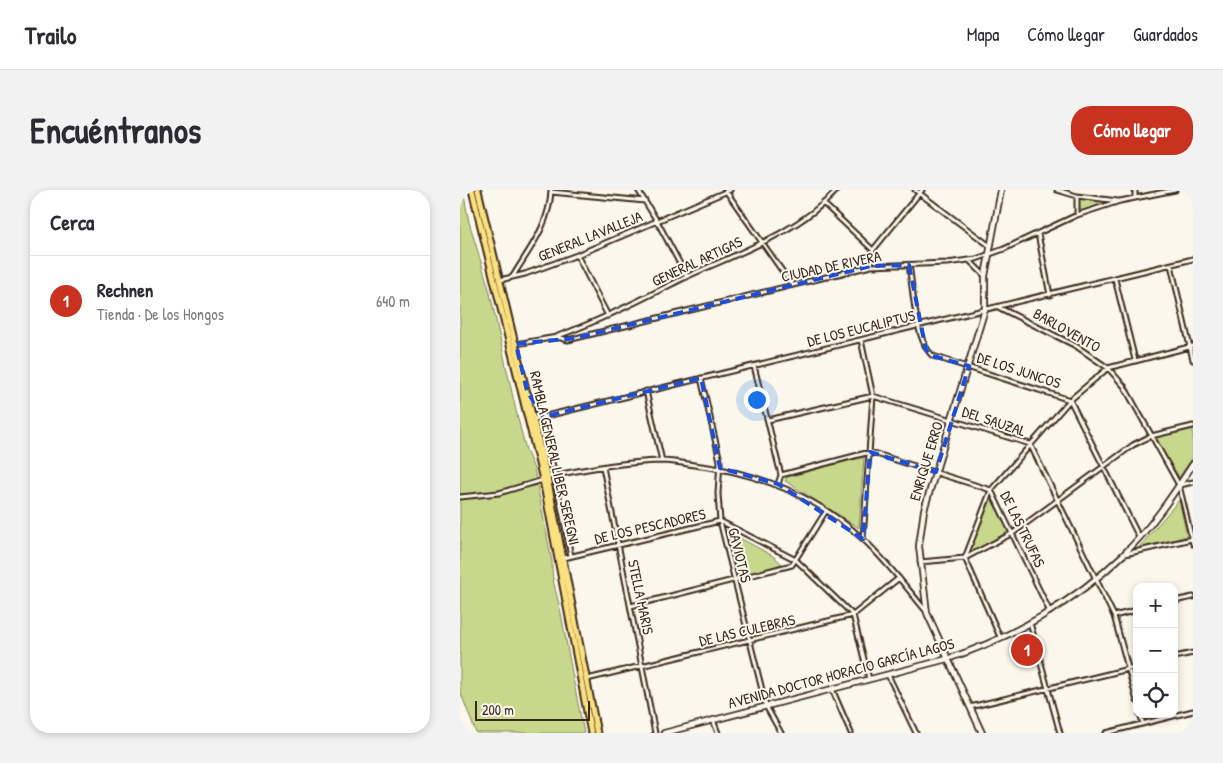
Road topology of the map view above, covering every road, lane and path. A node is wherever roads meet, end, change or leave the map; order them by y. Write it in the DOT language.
graph roads {
  1 [pos="472,190"];
  2 [pos="478,190"];
  3 [pos="638,190"];
  4 [pos="727,190"];
  5 [pos="837,190"];
  6 [pos="915,190"];
  7 [pos="1001,190"];
  8 [pos="1057,190"];
  9 [pos="1135,190"];
  10 [pos="1175,190"];
  11 [pos="551,191"];
  12 [pos="921,192"];
  13 [pos="1067,192"];
  14 [pos="1077,196"];
  15 [pos="1135,198"];
  16 [pos="645,201"];
  17 [pos="1120,201"];
  18 [pos="823,203"];
  19 [pos="1077,215"];
  20 [pos="657,221"];
  21 [pos="1038,234"];
  22 [pos="763,243"];
  23 [pos="990,246"];
  24 [pos="873,250"];
  25 [pos="577,255"];
  26 [pos="988,255"];
  27 [pos="1193,259"];
  28 [pos="970,260"];
  29 [pos="909,265"];
  30 [pos="1171,265"];
  31 [pos="871,266"];
  32 [pos="512,276"];
  33 [pos="985,276"];
  34 [pos="687,277"];
  35 [pos="1115,279"];
  36 [pos="500,280"];
  37 [pos="792,285"];
  38 [pos="1050,296"];
  39 [pos="998,306"];
  40 [pos="985,310"];
  41 [pos="608,316"];
  42 [pos="919,326"];
  43 [pos="558,337"];
  44 [pos="861,340"];
  45 [pos="516,344"];
  46 [pos="1191,347"];
  47 [pos="1135,360"];
  48 [pos="1193,360"];
  49 [pos="754,366"];
  50 [pos="969,366"];
  51 [pos="1108,368"];
  52 [pos="701,378"];
  53 [pos="527,391"];
  54 [pos="646,391"];
  55 [pos="873,396"];
  56 [pos="1070,400"];
  57 [pos="543,417"];
  58 [pos="534,419"];
  59 [pos="952,419"];
  60 [pos="768,420"];
  61 [pos="1193,426"];
  62 [pos="1151,436"];
  63 [pos="1030,444"];
  64 [pos="870,452"];
  65 [pos="662,461"];
  66 [pos="1193,464"];
  67 [pos="603,466"];
  68 [pos="1105,466"];
  69 [pos="720,468"];
  70 [pos="936,472"];
  71 [pos="555,475"];
  72 [pos="781,475"];
  73 [pos="545,478"];
  74 [pos="1193,482"];
  75 [pos="778,484"];
  76 [pos="1179,485"];
  77 [pos="991,490"];
  78 [pos="460,497"];
  79 [pos="1058,500"];
  80 [pos="826,511"];
  81 [pos="720,521"];
  82 [pos="1013,534"];
  83 [pos="1139,537"];
  84 [pos="863,539"];
  85 [pos="1192,539"];
  86 [pos="1193,544"];
  87 [pos="619,546"];
  88 [pos="1124,554"];
  89 [pos="572,556"];
  90 [pos="564,558"];
  91 [pos="965,558"];
  92 [pos="796,560"];
  93 [pos="920,562"];
  94 [pos="899,578"];
  95 [pos="1095,578"];
  96 [pos="735,580"];
  97 [pos="1193,597"];
  98 [pos="1178,600"];
  99 [pos="631,606"];
  100 [pos="1133,611"];
  101 [pos="927,613"];
  102 [pos="1051,613"];
  103 [pos="854,615"];
  104 [pos="1114,616"];
  105 [pos="1030,623"];
  106 [pos="1000,637"];
  107 [pos="750,641"];
  108 [pos="1193,653"];
  109 [pos="1178,657"];
  110 [pos="948,659"];
  111 [pos="643,666"];
  112 [pos="1133,668"];
  113 [pos="1128,669"];
  114 [pos="888,675"];
  115 [pos="587,679"];
  116 [pos="869,680"];
  117 [pos="1133,687"];
  118 [pos="1048,688"];
  119 [pos="832,690"];
  120 [pos="766,706"];
  121 [pos="970,707"];
  122 [pos="1193,711"];
  123 [pos="1141,718"];
  124 [pos="713,720"];
  125 [pos="1143,724"];
  126 [pos="591,733"];
  127 [pos="597,733"];
  128 [pos="656,733"];
  129 [pos="664,733"];
  130 [pos="718,733"];
  131 [pos="781,733"];
  132 [pos="851,733"];
  133 [pos="916,733"];
  134 [pos="982,733"];
  135 [pos="1060,733"];
  136 [pos="1106,733"];
  1 -- 73 [label="main road, RAMBLA GENERAL LIBER SEREGNI"];
  2 -- 36 [label="main road, RAMBLA GENERAL LIBER SEREGNI"];
  3 -- 16 [label="street"];
  4 -- 20 [label="street, GENERAL LAVALLEJA"];
  4 -- 22 [label="street"];
  5 -- 18 [label="street, GENERAL ARTIGAS"];
  6 -- 12 [label="street"];
  7 -- 23 [label="street, ENRIQUE ERRO"];
  8 -- 13 [label="street"];
  9 -- 15 [label="street"];
  10 -- 15 [label="street, CIUDAD DE RIVERA"];
  11 -- 16 [label="street"];
  11 -- 32 [label="street"];
  12 -- 23 [label="street"];
  12 -- 24 [label="street"];
  13 -- 14 [label="street"];
  14 -- 17 [label="street"];
  14 -- 19 [label="street"];
  15 -- 17 [label="street, CIUDAD DE RIVERA"];
  16 -- 20 [label="street"];
  17 -- 19 [label="street, CIUDAD DE RIVERA"];
  18 -- 22 [label="street, GENERAL ARTIGAS"];
  18 -- 24 [label="street"];
  19 -- 21 [label="street, CIUDAD DE RIVERA"];
  20 -- 25 [label="street, GENERAL LAVALLEJA"];
  20 -- 34 [label="street"];
  21 -- 26 [label="street, CIUDAD DE RIVERA"];
  21 -- 38 [label="street"];
  22 -- 34 [label="street, GENERAL ARTIGAS"];
  22 -- 37 [label="street"];
  23 -- 26 [label="street, ENRIQUE ERRO"];
  24 -- 31 [label="street"];
  25 -- 32 [label="street, GENERAL LAVALLEJA"];
  25 -- 41 [label="street"];
  26 -- 28 [label="street, CIUDAD DE RIVERA"];
  26 -- 33 [label="street, ENRIQUE ERRO"];
  27 -- 30 [label="street, DE LOS EUCALIPTUS"];
  28 -- 29 [label="street, CIUDAD DE RIVERA"];
  28 -- 33 [label="street"];
  29 -- 31 [label="street, CIUDAD DE RIVERA"];
  29 -- 42 [label="street, DE LOS JUNCOS"];
  30 -- 35 [label="street, DE LOS EUCALIPTUS"];
  30 -- 46 [label="street"];
  31 -- 37 [label="street, CIUDAD DE RIVERA"];
  32 -- 36 [label="street, GENERAL LAVALLEJA"];
  33 -- 40 [label="street, ENRIQUE ERRO"];
  34 -- 41 [label="street, GENERAL ARTIGAS"];
  35 -- 38 [label="street, DE LOS EUCALIPTUS"];
  35 -- 47 [label="street"];
  36 -- 45 [label="main road, RAMBLA GENERAL LIBER SEREGNI"];
  37 -- 43 [label="street, CIUDAD DE RIVERA"];
  38 -- 39 [label="street, DE LOS EUCALIPTUS"];
  39 -- 40 [label="street, DE LOS EUCALIPTUS"];
  39 -- 51 [label="street, BARLOVENTO"];
  40 -- 42 [label="street, DE LOS EUCALIPTUS"];
  40 -- 50 [label="street, ENRIQUE ERRO"];
  41 -- 43 [label="street, GENERAL ARTIGAS"];
  42 -- 44 [label="street, DE LOS EUCALIPTUS"];
  42 -- 50 [label="street, DE LOS JUNCOS"];
  43 -- 45 [label="street, CIUDAD DE RIVERA"];
  44 -- 49 [label="street, DE LOS EUCALIPTUS"];
  44 -- 55 [label="street"];
  45 -- 53 [label="main road, RAMBLA GENERAL LIBER SEREGNI"];
  46 -- 47 [label="street"];
  46 -- 48 [label="street"];
  47 -- 51 [label="street"];
  49 -- 52 [label="street, DE LOS EUCALIPTUS"];
  49 -- 60 [label="street"];
  50 -- 56 [label="street, DE LOS JUNCOS"];
  50 -- 59 [label="street, ENRIQUE ERRO"];
  51 -- 56 [label="street"];
  51 -- 62 [label="street, BARLOVENTO"];
  52 -- 54 [label="street, DE LOS EUCALIPTUS"];
  52 -- 69 [label="street, GAVIOTAS"];
  53 -- 57 [label="street"];
  53 -- 58 [label="main road, RAMBLA GENERAL LIBER SEREGNI"];
  54 -- 57 [label="street, DE LOS EUCALIPTUS"];
  54 -- 65 [label="street"];
  55 -- 59 [label="street, DEL SAUZAL"];
  55 -- 60 [label="street, DEL SAUZAL"];
  55 -- 64 [label="street"];
  56 -- 63 [label="street"];
  56 -- 68 [label="street, DE LOS JUNCOS"];
  57 -- 58 [label="street, DE LOS EUCALIPTUS"];
  57 -- 71 [label="street"];
  58 -- 73 [label="main road, RAMBLA GENERAL LIBER SEREGNI"];
  59 -- 63 [label="street, DEL SAUZAL"];
  59 -- 70 [label="street, ENRIQUE ERRO"];
  60 -- 72 [label="street"];
  61 -- 62 [label="street"];
  62 -- 68 [label="street"];
  62 -- 76 [label="street, BARLOVENTO"];
  63 -- 77 [label="street"];
  63 -- 79 [label="street, DEL SAUZAL"];
  64 -- 70 [label="street, DE LAS TRUFAS"];
  64 -- 72 [label="street"];
  64 -- 84 [label="street"];
  65 -- 67 [label="street"];
  65 -- 69 [label="street"];
  66 -- 76 [label="street, AVENIDA DOCTOR HORACIO GARCÍA LAGOS"];
  67 -- 71 [label="street"];
  67 -- 87 [label="street, STELLA MARIS"];
  68 -- 79 [label="street"];
  68 -- 83 [label="street, DE LOS JUNCOS"];
  69 -- 75 [label="street"];
  69 -- 81 [label="street, GAVIOTAS"];
  70 -- 77 [label="street, DE LAS TRUFAS"];
  70 -- 93 [label="street, ENRIQUE ERRO"];
  71 -- 73 [label="street"];
  71 -- 89 [label="street"];
  72 -- 75 [label="street"];
  73 -- 78 [label="street"];
  73 -- 90 [label="main road, RAMBLA GENERAL LIBER SEREGNI"];
  73 -- 126 [label="main road, RAMBLA GENERAL LIBER SEREGNI"];
  74 -- 76 [label="street"];
  75 -- 80 [label="street"];
  76 -- 83 [label="street, AVENIDA DOCTOR HORACIO GARCÍA LAGOS"];
  76 -- 85 [label="street, BARLOVENTO"];
  77 -- 82 [label="street, DE LAS TRUFAS"];
  77 -- 91 [label="street"];
  79 -- 82 [label="street"];
  79 -- 95 [label="street, DEL SAUZAL"];
  80 -- 84 [label="street"];
  80 -- 92 [label="street"];
  81 -- 87 [label="street, DE LOS PESCADORES"];
  81 -- 92 [label="street, DE LOS PESCADORES"];
  81 -- 96 [label="street, GAVIOTAS"];
  82 -- 91 [label="street"];
  82 -- 102 [label="street, DE LAS TRUFAS"];
  83 -- 88 [label="street, AVENIDA DOCTOR HORACIO GARCÍA LAGOS"];
  84 -- 94 [label="street"];
  85 -- 86 [label="street, BARLOVENTO"];
  85 -- 88 [label="street"];
  87 -- 89 [label="street, DE LOS PESCADORES"];
  87 -- 99 [label="street, STELLA MARIS"];
  88 -- 95 [label="street, AVENIDA DOCTOR HORACIO GARCÍA LAGOS"];
  89 -- 90 [label="street, DE LOS PESCADORES"];
  90 -- 115 [label="main road, RAMBLA GENERAL LIBER SEREGNI"];
  91 -- 93 [label="street"];
  91 -- 106 [label="street"];
  92 -- 96 [label="street"];
  92 -- 103 [label="street, DE LOS PESCADORES"];
  93 -- 101 [label="street, ENRIQUE ERRO"];
  94 -- 101 [label="street"];
  94 -- 103 [label="street, DE LAS CULEBRAS"];
  95 -- 102 [label="street, AVENIDA DOCTOR HORACIO GARCÍA LAGOS"];
  95 -- 104 [label="street, DEL SAUZAL"];
  96 -- 99 [label="street"];
  96 -- 107 [label="street, GAVIOTAS"];
  97 -- 98 [label="street"];
  99 -- 111 [label="street, STELLA MARIS"];
  100 -- 104 [label="street"];
  101 -- 110 [label="street, ENRIQUE ERRO"];
  102 -- 105 [label="street, AVENIDA DOCTOR HORACIO GARCÍA LAGOS"];
  103 -- 107 [label="street, DE LAS CULEBRAS"];
  103 -- 116 [label="street"];
  104 -- 113 [label="street, DEL SAUZAL"];
  105 -- 106 [label="street, AVENIDA DOCTOR HORACIO GARCÍA LAGOS"];
  105 -- 118 [label="street"];
  106 -- 110 [label="street, AVENIDA DOCTOR HORACIO GARCÍA LAGOS"];
  107 -- 111 [label="street, DE LAS CULEBRAS"];
  107 -- 120 [label="street, GAVIOTAS"];
  108 -- 109 [label="street"];
  110 -- 114 [label="street, AVENIDA DOCTOR HORACIO GARCÍA LAGOS"];
  110 -- 121 [label="street, ENRIQUE ERRO"];
  111 -- 115 [label="street, DE LAS CULEBRAS"];
  111 -- 128 [label="street, STELLA MARIS"];
  112 -- 113 [label="street"];
  113 -- 117 [label="street, DEL SAUZAL"];
  113 -- 118 [label="street"];
  114 -- 116 [label="street, AVENIDA DOCTOR HORACIO GARCÍA LAGOS"];
  114 -- 133 [label="street"];
  115 -- 127 [label="main road, RAMBLA GENERAL LIBER SEREGNI"];
  116 -- 119 [label="street, AVENIDA DOCTOR HORACIO GARCÍA LAGOS"];
  118 -- 121 [label="street"];
  118 -- 135 [label="street"];
  119 -- 120 [label="street, AVENIDA DOCTOR HORACIO GARCÍA LAGOS"];
  119 -- 132 [label="street"];
  120 -- 124 [label="street, AVENIDA DOCTOR HORACIO GARCÍA LAGOS"];
  120 -- 131 [label="street, GAVIOTAS"];
  121 -- 134 [label="street, ENRIQUE ERRO"];
  122 -- 125 [label="street"];
  123 -- 125 [label="street"];
  124 -- 129 [label="street, AVENIDA DOCTOR HORACIO GARCÍA LAGOS"];
  124 -- 130 [label="street"];
  125 -- 136 [label="street"];
}
